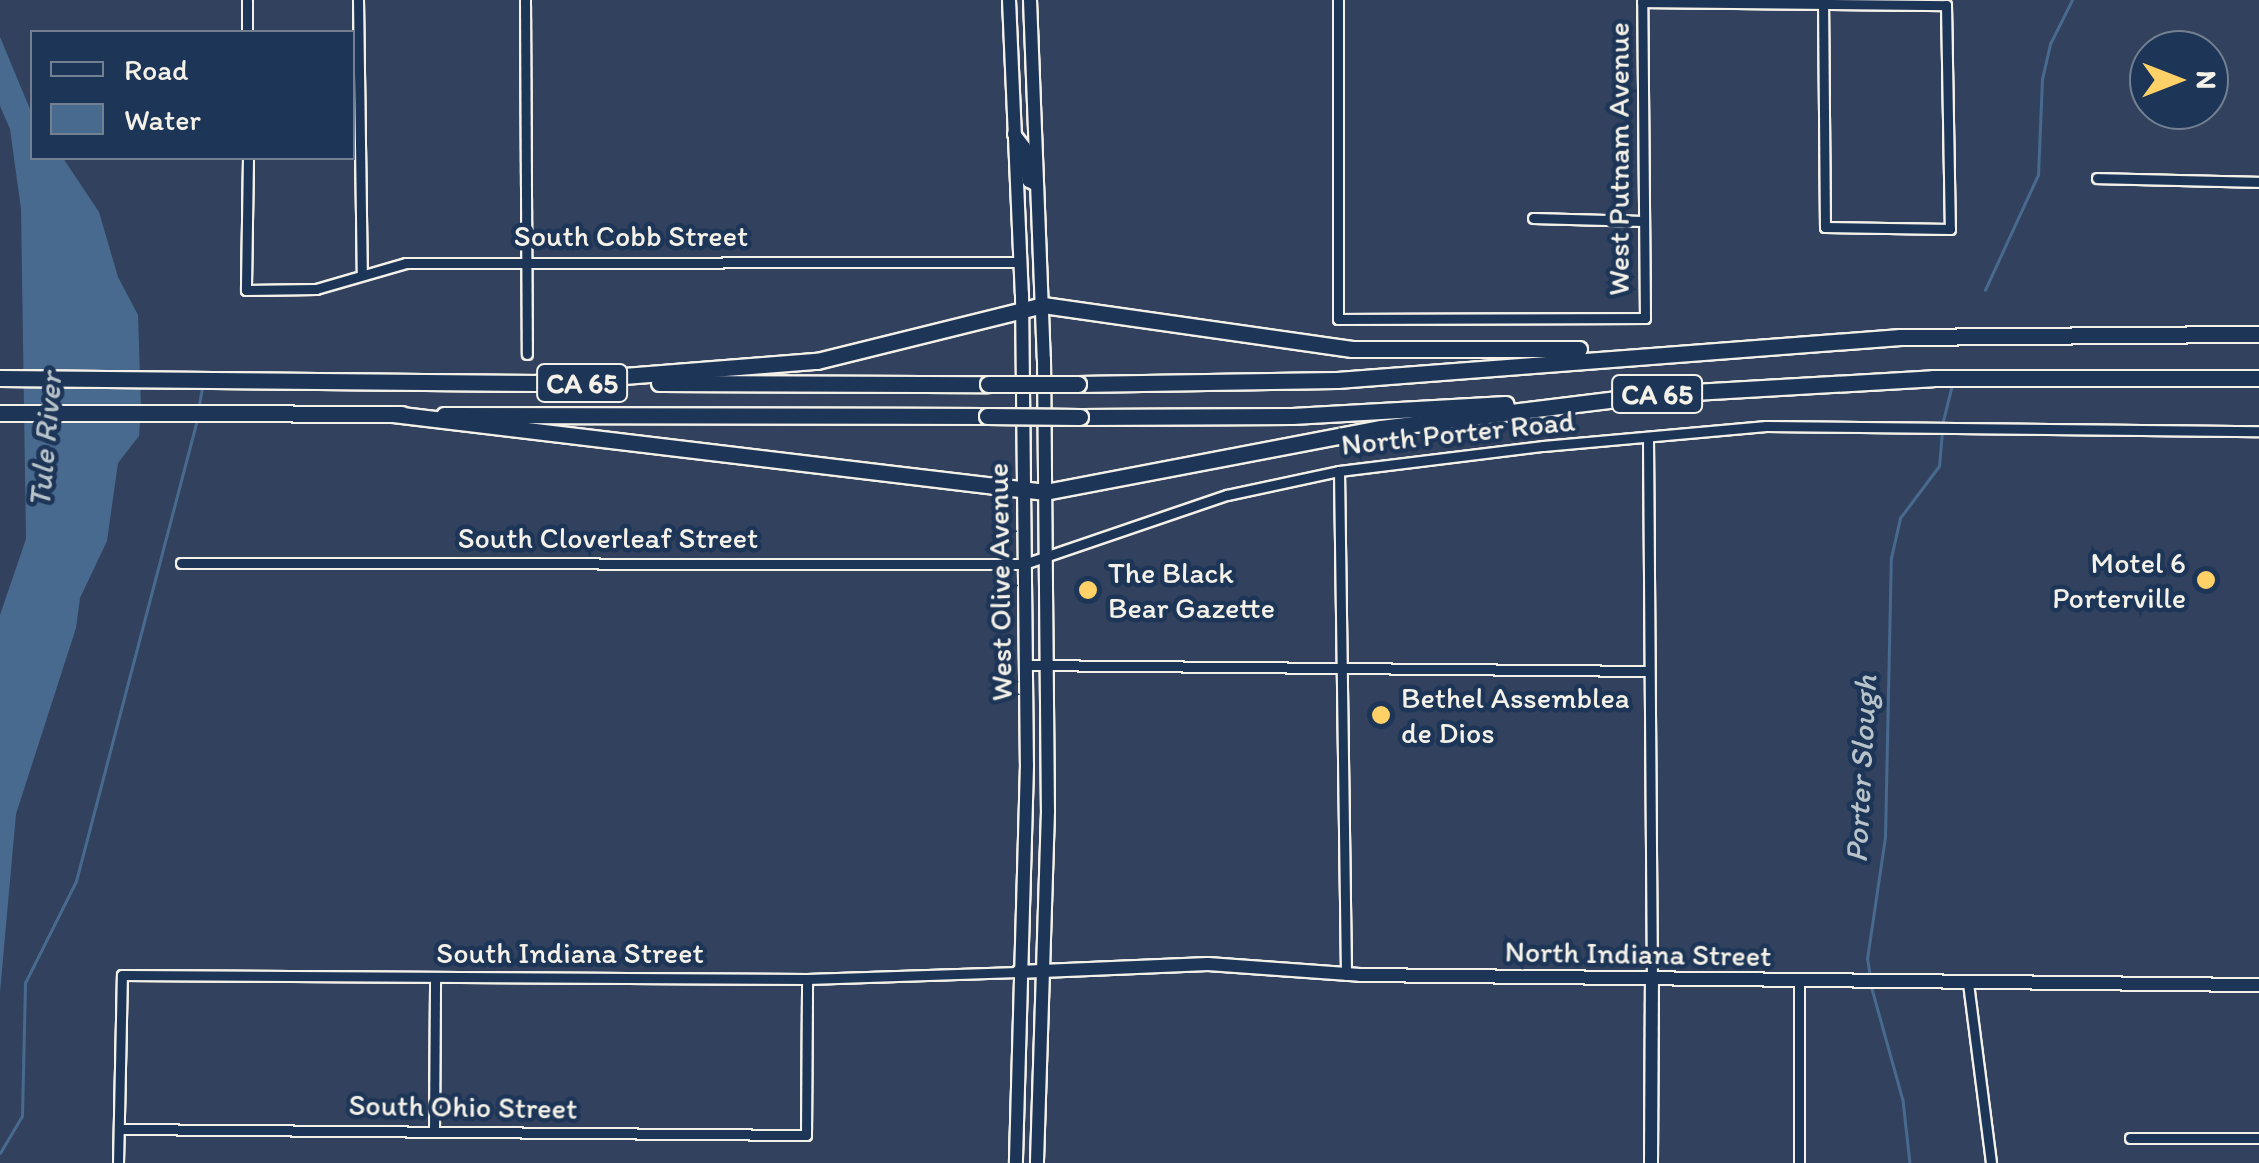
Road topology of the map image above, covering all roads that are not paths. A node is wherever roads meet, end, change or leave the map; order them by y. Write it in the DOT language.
graph roads {
  1 [pos="247,0"];
  2 [pos="358,0"];
  3 [pos="526,0"];
  4 [pos="1008,0"];
  5 [pos="1030,0"];
  6 [pos="1338,0"];
  7 [pos="1642,1"];
  8 [pos="1823,4"];
  9 [pos="247,30"];
  10 [pos="1014,134"];
  11 [pos="248,160"];
  12 [pos="2097,178"];
  13 [pos="2259,182"];
  14 [pos="1037,185"];
  15 [pos="1533,218"];
  16 [pos="1644,221"];
  17 [pos="530,262"];
  18 [pos="1021,262"];
  19 [pos="362,274"];
  20 [pos="1043,305"];
  21 [pos="1022,307"];
  22 [pos="2259,334"];
  23 [pos="1658,350"];
  24 [pos="527,354"];
  25 [pos="0,378"];
  26 [pos="2259,378"];
  27 [pos="535,383"];
  28 [pos="1668,393"];
  29 [pos="0,413"];
  30 [pos="393,414"];
  31 [pos="2259,431"];
  32 [pos="1648,439"];
  33 [pos="1339,470"];
  34 [pos="1024,492"];
  35 [pos="1045,492"];
  36 [pos="181,563"];
  37 [pos="1035,563"];
  38 [pos="1026,665"];
  39 [pos="1047,665"];
  40 [pos="1343,668"];
  41 [pos="1649,671"];
  42 [pos="1018,972"];
  43 [pos="1039,972"];
  44 [pos="1346,974"];
  45 [pos="435,978"];
  46 [pos="806,979"];
  47 [pos="1652,979"];
  48 [pos="1799,980"];
  49 [pos="1968,983"];
  50 [pos="2259,985"];
  51 [pos="120,1129"];
  52 [pos="434,1132"];
  53 [pos="2130,1138"];
  54 [pos="2259,1138"];
  55 [pos="118,1163"];
  56 [pos="1016,1163"];
  57 [pos="1037,1163"];
  58 [pos="1651,1163"];
  59 [pos="1798,1163"];
  60 [pos="1991,1163"];
  1 -- 9 [label="street"];
  2 -- 19 [label="street"];
  3 -- 17 [label="street"];
  4 -- 10 [label="main road, West Olive Avenue"];
  5 -- 14 [label="main road, West Olive Avenue"];
  6 -- 16 [label="street, West Putnam Avenue"];
  7 -- 8 [label="street"];
  7 -- 16 [label="street, West Putnam Avenue"];
  8 -- 8 [label="street"];
  10 -- 14 [label="main road"];
  10 -- 18 [label="main road, West Olive Avenue"];
  11 -- 19 [label="street, South Cobb Street"];
  12 -- 13 [label="street"];
  14 -- 20 [label="main road, West Olive Avenue"];
  15 -- 16 [label="street"];
  17 -- 18 [label="street, South Cobb Street"];
  17 -- 19 [label="street, South Cobb Street"];
  17 -- 24 [label="street"];
  18 -- 21 [label="main road, West Olive Avenue"];
  20 -- 21 [label="highway"];
  20 -- 23 [label="highway"];
  20 -- 35 [label="main road, West Olive Avenue"];
  21 -- 27 [label="highway"];
  21 -- 34 [label="main road, West Olive Avenue"];
  22 -- 23 [label="highway, CA 65"];
  23 -- 27 [label="highway, CA 65, bridge"];
  25 -- 27 [label="highway, CA 65"];
  26 -- 28 [label="highway, CA 65"];
  28 -- 30 [label="highway, CA 65, bridge"];
  28 -- 35 [label="highway"];
  29 -- 30 [label="highway, CA 65"];
  30 -- 34 [label="highway"];
  31 -- 32 [label="street, North Porter Road"];
  32 -- 33 [label="street, North Porter Road"];
  32 -- 41 [label="street"];
  33 -- 37 [label="street, North Porter Road"];
  33 -- 40 [label="street"];
  34 -- 35 [label="highway"];
  34 -- 37 [label="main road, West Olive Avenue"];
  35 -- 37 [label="main road, West Olive Avenue"];
  36 -- 37 [label="street, South Cloverleaf Street"];
  37 -- 38 [label="main road, West Olive Avenue"];
  37 -- 39 [label="main road, West Olive Avenue"];
  38 -- 39 [label="street"];
  38 -- 42 [label="main road, West Olive Avenue"];
  39 -- 40 [label="street"];
  39 -- 43 [label="main road, West Olive Avenue"];
  40 -- 41 [label="street"];
  40 -- 44 [label="street"];
  41 -- 47 [label="street"];
  42 -- 43 [label="main road, North Indiana Street"];
  42 -- 46 [label="street, South Indiana Street"];
  42 -- 56 [label="main road, West Olive Avenue"];
  43 -- 44 [label="main road, North Indiana Street"];
  43 -- 57 [label="main road, West Olive Avenue"];
  44 -- 47 [label="main road, North Indiana Street"];
  45 -- 46 [label="street, South Indiana Street"];
  45 -- 51 [label="street, South Indiana Street"];
  45 -- 52 [label="street"];
  46 -- 52 [label="street, South Ohio Street"];
  47 -- 48 [label="main road, North Indiana Street"];
  47 -- 58 [label="main road"];
  48 -- 49 [label="main road, North Indiana Street"];
  48 -- 59 [label="street"];
  49 -- 50 [label="main road, North Indiana Street"];
  49 -- 60 [label="street"];
  51 -- 52 [label="street, South Ohio Street"];
  51 -- 55 [label="street"];
  53 -- 54 [label="street"];
}
